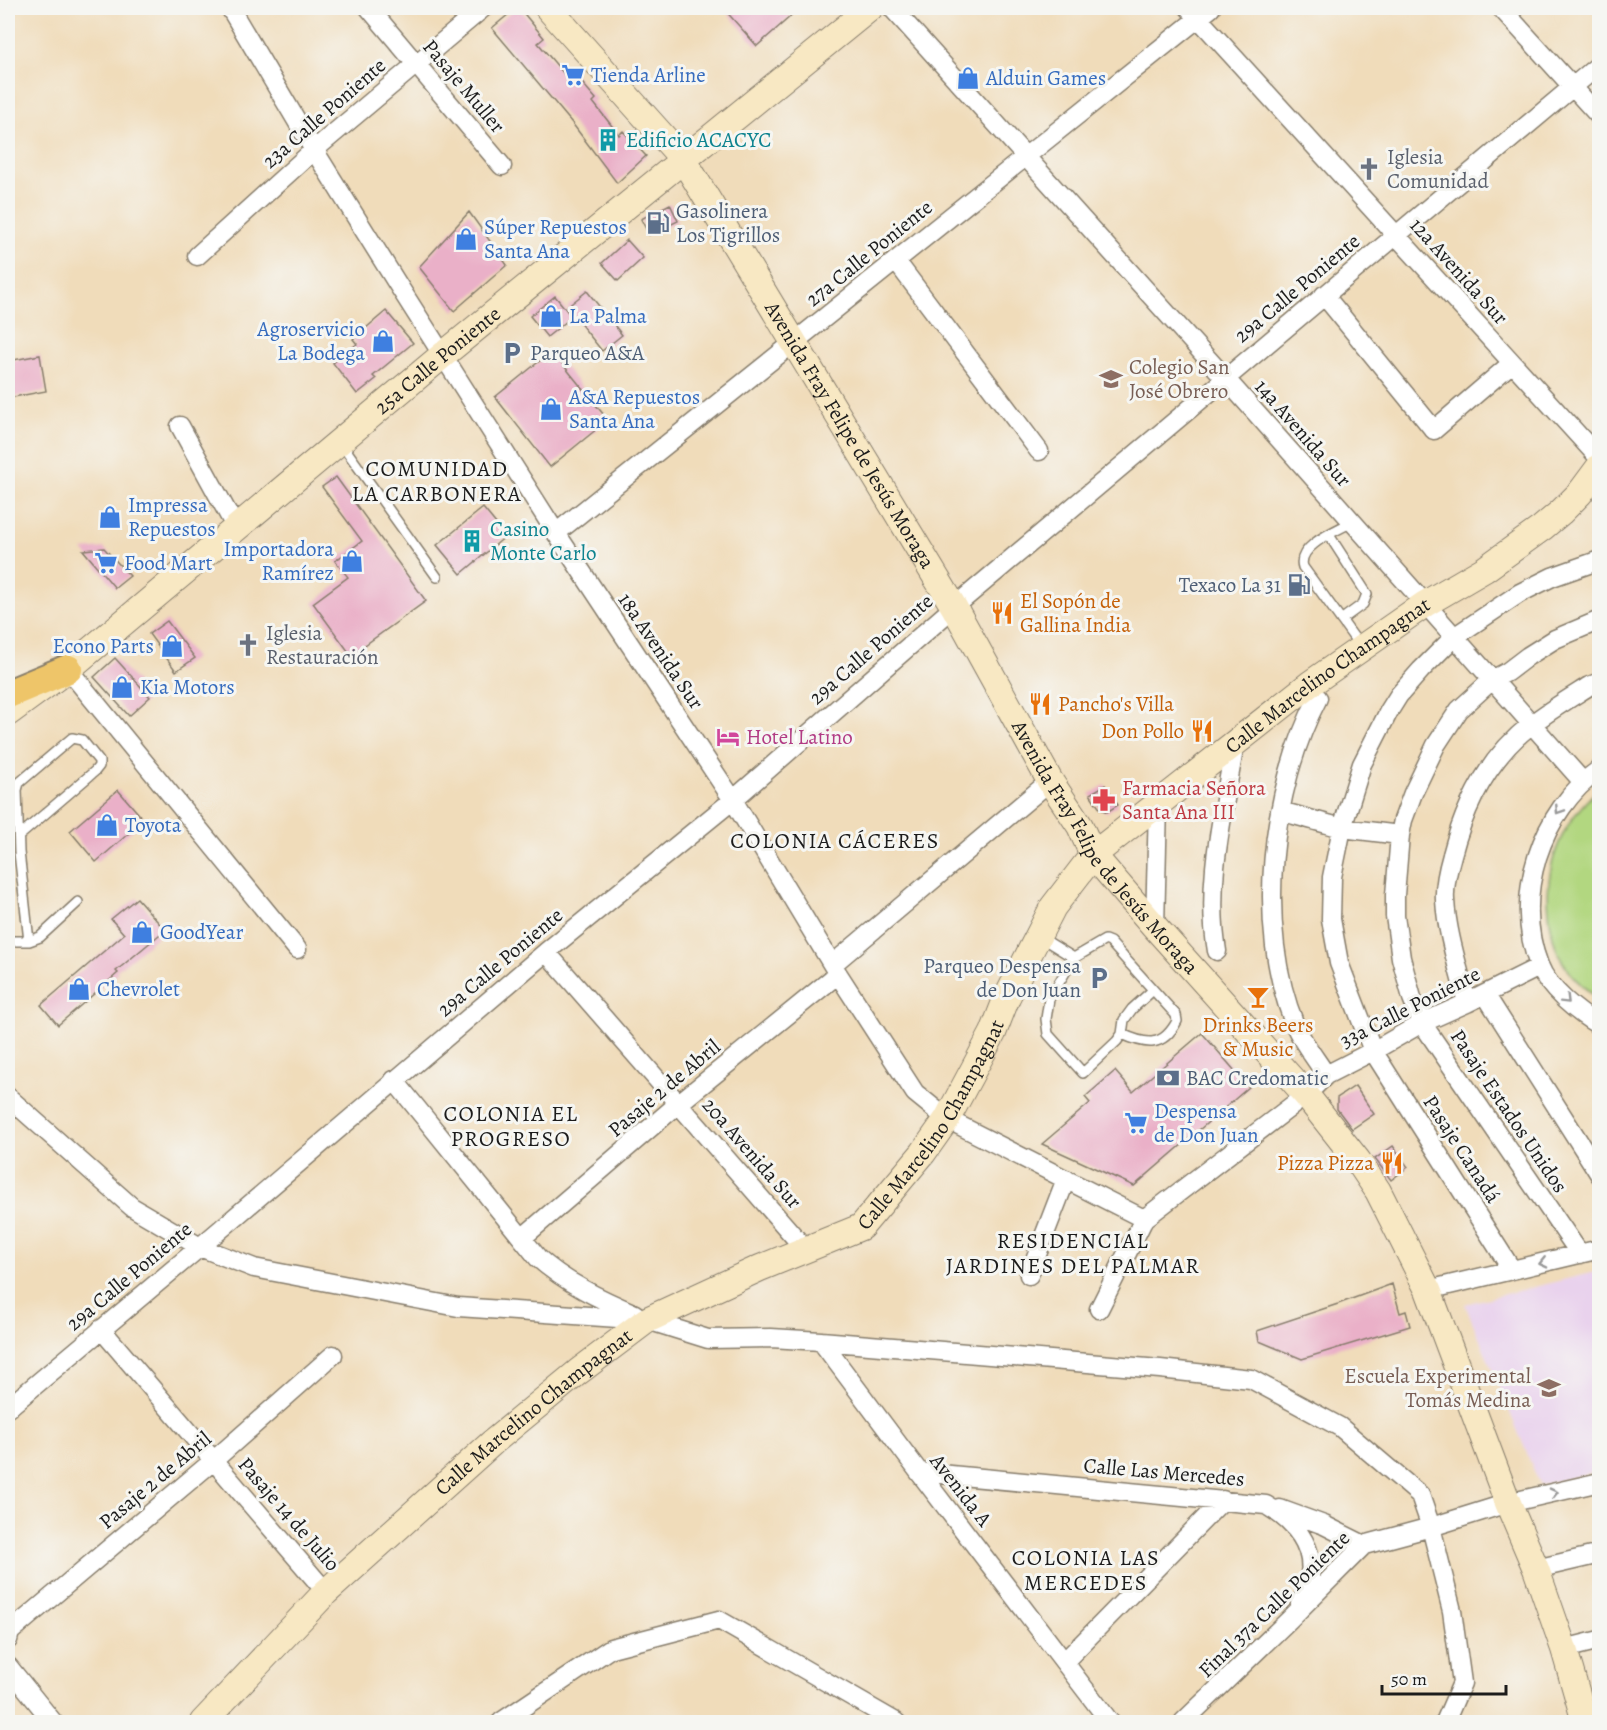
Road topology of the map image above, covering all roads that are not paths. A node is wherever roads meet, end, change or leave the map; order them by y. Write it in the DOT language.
graph roads {
  1 [pos="230,8"];
  2 [pos="369,8"];
  3 [pos="483,8"];
  4 [pos="548,8"];
  5 [pos="870,8"];
  6 [pos="892,8"];
  7 [pos="1501,8"];
  8 [pos="1199,11"];
  9 [pos="416,64"];
  10 [pos="1599,64"];
  11 [pos="1572,87"];
  12 [pos="1599,117"];
  13 [pos="314,150"];
  14 [pos="1026,156"];
  15 [pos="684,159"];
  16 [pos="502,166"];
  17 [pos="1395,235"];
  18 [pos="197,256"];
  19 [pos="896,261"];
  20 [pos="1324,295"];
  21 [pos="794,343"];
  22 [pos="444,355"];
  23 [pos="1512,363"];
  24 [pos="1225,378"];
  25 [pos="180,426"];
  26 [pos="340,441"];
  27 [pos="1039,451"];
  28 [pos="1599,459"];
  29 [pos="1599,466"];
  30 [pos="1590,491"];
  31 [pos="1352,522"];
  32 [pos="236,528"];
  33 [pos="556,533"];
  34 [pos="1329,535"];
  35 [pos="1599,560"];
  36 [pos="437,577"];
  37 [pos="1425,603"];
  38 [pos="954,607"];
  39 [pos="1341,620"];
  40 [pos="1599,620"];
  41 [pos="1454,637"];
  42 [pos="1362,648"];
  43 [pos="68,669"];
  44 [pos="1492,680"];
  45 [pos="1599,682"];
  46 [pos="8,694"];
  47 [pos="1318,698"];
  48 [pos="8,713"];
  49 [pos="1531,724"];
  50 [pos="1235,743"];
  51 [pos="1599,769"];
  52 [pos="1050,781"];
  53 [pos="1583,782"];
  54 [pos="733,800"];
  55 [pos="1158,804"];
  56 [pos="1280,811"];
  57 [pos="1342,828"];
  58 [pos="1400,835"];
  59 [pos="19,836"];
  60 [pos="1093,855"];
  61 [pos="78,902"];
  62 [pos="1155,927"];
  63 [pos="1037,935"];
  64 [pos="8,941"];
  65 [pos="29,941"];
  66 [pos="297,949"];
  67 [pos="1217,951"];
  68 [pos="546,952"];
  69 [pos="1074,958"];
  70 [pos="1539,967"];
  71 [pos="835,969"];
  72 [pos="1153,990"];
  73 [pos="1485,994"];
  74 [pos="1467,1003"];
  75 [pos="1422,1023"];
  76 [pos="1599,1026"];
  77 [pos="1122,1034"];
  78 [pos="1373,1052"];
  79 [pos="1326,1075"];
  80 [pos="394,1080"];
  81 [pos="1306,1095"];
  82 [pos="8,1097"];
  83 [pos="678,1104"];
  84 [pos="947,1119"];
  85 [pos="1599,1175"];
  86 [pos="1066,1179"];
  87 [pos="1144,1219"];
  88 [pos="522,1238"];
  89 [pos="201,1247"];
  90 [pos="805,1249"];
  91 [pos="1599,1250"];
  92 [pos="1580,1254"];
  93 [pos="1512,1270"];
  94 [pos="1029,1275"];
  95 [pos="1428,1290"];
  96 [pos="1099,1309"];
  97 [pos="647,1320"];
  98 [pos="100,1329"];
  99 [pos="821,1341"];
  100 [pos="333,1355"];
  101 [pos="8,1408"];
  102 [pos="213,1461"];
  103 [pos="919,1472"];
  104 [pos="1599,1482"];
  105 [pos="1223,1500"];
  106 [pos="1508,1503"];
  107 [pos="1266,1505"];
  108 [pos="1431,1527"];
  109 [pos="1364,1545"];
  110 [pos="1599,1554"];
  111 [pos="1536,1569"];
  112 [pos="326,1592"];
  113 [pos="1289,1620"];
  114 [pos="8,1640"];
  115 [pos="1599,1640"];
  116 [pos="1564,1649"];
  117 [pos="1065,1661"];
  118 [pos="8,1666"];
  119 [pos="53,1722"];
  120 [pos="203,1722"];
  121 [pos="501,1722"];
  122 [pos="896,1722"];
  123 [pos="1110,1722"];
  124 [pos="1183,1722"];
  125 [pos="1445,1722"];
  126 [pos="1585,1722"];
  1 -- 13 [label="street, 18a Avenida Sur"];
  2 -- 9 [label="street, Pasaje Muller"];
  3 -- 9 [label="street, 23a Calle Poniente"];
  4 -- 15 [label="street, Avenida Fray Felipe de Jesús Moraga"];
  5 -- 15 [label="street, 25a Calle Poniente"];
  6 -- 14 [label="street, 14a Avenida Sur"];
  7 -- 11 [label="street"];
  8 -- 14 [label="street, 27a Calle Poniente"];
  8 -- 17 [label="street, 12a Avenida Sur"];
  9 -- 13 [label="street, 23a Calle Poniente"];
  9 -- 16 [label="street, Pasaje Muller"];
  10 -- 11 [label="street, 29a Calle Poniente"];
  11 -- 12 [label="street"];
  11 -- 17 [label="street, 29a Calle Poniente"];
  13 -- 18 [label="street, 23a Calle Poniente"];
  13 -- 22 [label="street, 18a Avenida Sur"];
  14 -- 19 [label="street, 27a Calle Poniente"];
  14 -- 24 [label="street, 14a Avenida Sur"];
  15 -- 21 [label="street, Avenida Fray Felipe de Jesús Moraga"];
  15 -- 22 [label="street, 25a Calle Poniente"];
  17 -- 20 [label="street, 29a Calle Poniente"];
  17 -- 23 [label="street, 12a Avenida Sur"];
  19 -- 21 [label="street, 27a Calle Poniente"];
  19 -- 27 [label="street"];
  20 -- 23 [label="street"];
  20 -- 24 [label="street, 29a Calle Poniente"];
  21 -- 33 [label="street, 27a Calle Poniente"];
  21 -- 38 [label="street, Avenida Fray Felipe de Jesús Moraga"];
  22 -- 26 [label="street, 25a Calle Poniente"];
  22 -- 33 [label="street, 18a Avenida Sur"];
  23 -- 28 [label="street, 12a Avenida Sur"];
  24 -- 31 [label="street, 14a Avenida Sur"];
  24 -- 38 [label="street, 29a Calle Poniente"];
  25 -- 32 [label="street"];
  26 -- 32 [label="street, 25a Calle Poniente"];
  26 -- 36 [label="lane"];
  29 -- 30 [label="street, Calle Marcelino Champagnat"];
  30 -- 37 [label="street, Calle Marcelino Champagnat"];
  31 -- 34 [label="lane"];
  31 -- 37 [label="street, 14a Avenida Sur"];
  32 -- 43 [label="street, 25a Calle Poniente"];
  33 -- 54 [label="street, 18a Avenida Sur"];
  34 -- 39 [label="lane"];
  34 -- 39 [label="lane"];
  35 -- 41 [label="street, Pasaje Canadá"];
  37 -- 41 [label="street, 14a Avenida Sur"];
  37 -- 42 [label="street, Calle Marcelino Champagnat"];
  38 -- 52 [label="street, Avenida Fray Felipe de Jesús Moraga"];
  38 -- 54 [label="street, 29a Calle Poniente"];
  39 -- 42 [label="lane"];
  40 -- 44 [label="street, Pasaje Estados Unidos"];
  41 -- 44 [label="street, 14a Avenida Sur"];
  41 -- 57 [label="street, Pasaje Canadá"];
  42 -- 50 [label="street, Calle Marcelino Champagnat"];
  43 -- 46 [label="main road"];
  43 -- 48 [label="street, 25a Calle Poniente"];
  43 -- 66 [label="street"];
  44 -- 49 [label="street, 14a Avenida Sur"];
  44 -- 58 [label="street, Pasaje Estados Unidos"];
  45 -- 49 [label="street"];
  47 -- 56 [label="street"];
  49 -- 53 [label="street, 14a Avenida Sur"];
  49 -- 74 [label="street"];
  50 -- 55 [label="street, Calle Marcelino Champagnat"];
  50 -- 67 [label="street"];
  51 -- 53 [label="street"];
  52 -- 60 [label="street, Avenida Fray Felipe de Jesús Moraga"];
  52 -- 71 [label="street, Pasaje 2 de Abril"];
  53 -- 70 [label="street, one-way"];
  54 -- 68 [label="street, 29a Calle Poniente"];
  54 -- 71 [label="street, 18a Avenida Sur"];
  55 -- 60 [label="street, Calle Marcelino Champagnat"];
  55 -- 62 [label="street"];
  56 -- 57 [label="street"];
  56 -- 79 [label="street"];
  57 -- 58 [label="street"];
  57 -- 78 [label="street, Pasaje Canadá"];
  58 -- 75 [label="street, Pasaje Estados Unidos"];
  59 -- 59 [label="lane"];
  59 -- 65 [label="lane"];
  60 -- 62 [label="street, Avenida Fray Felipe de Jesús Moraga"];
  60 -- 63 [label="street, Calle Marcelino Champagnat"];
  61 -- 65 [label="lane"];
  62 -- 81 [label="street, Avenida Fray Felipe de Jesús Moraga"];
  63 -- 69 [label="lane"];
  63 -- 84 [label="street, Calle Marcelino Champagnat"];
  64 -- 65 [label="lane"];
  68 -- 80 [label="street, 29a Calle Poniente"];
  68 -- 83 [label="street, 20a Avenida Sur"];
  69 -- 72 [label="lane"];
  69 -- 77 [label="lane"];
  70 -- 73 [label="street, 33a Calle Poniente"];
  70 -- 76 [label="street, one-way"];
  71 -- 83 [label="street, Pasaje 2 de Abril"];
  71 -- 84 [label="street, 18a Avenida Sur"];
  72 -- 77 [label="lane"];
  72 -- 77 [label="lane"];
  73 -- 74 [label="street, 33a Calle Poniente"];
  73 -- 85 [label="street"];
  74 -- 75 [label="street, 33a Calle Poniente"];
  75 -- 78 [label="street, 33a Calle Poniente"];
  75 -- 92 [label="street, Pasaje Estados Unidos"];
  78 -- 79 [label="street, 33a Calle Poniente"];
  78 -- 93 [label="street, Pasaje Canadá"];
  79 -- 81 [label="street, 33a Calle Poniente"];
  80 -- 88 [label="street"];
  80 -- 89 [label="street, 29a Calle Poniente"];
  81 -- 87 [label="street, 33a Calle Poniente"];
  81 -- 95 [label="street, Avenida Fray Felipe de Jesús Moraga"];
  82 -- 89 [label="street"];
  83 -- 88 [label="street, Pasaje 2 de Abril"];
  83 -- 90 [label="street, 20a Avenida Sur"];
  84 -- 86 [label="street, 18a Avenida Sur"];
  84 -- 90 [label="street, Calle Marcelino Champagnat"];
  86 -- 87 [label="street, 18a Avenida Sur"];
  86 -- 94 [label="street"];
  87 -- 96 [label="street"];
  88 -- 97 [label="street"];
  89 -- 97 [label="street"];
  89 -- 98 [label="street, 29a Calle Poniente"];
  90 -- 97 [label="street, Calle Marcelino Champagnat"];
  91 -- 92 [label="street"];
  92 -- 93 [label="street, one-way"];
  93 -- 95 [label="street"];
  95 -- 106 [label="street, Avenida Fray Felipe de Jesús Moraga"];
  97 -- 99 [label="street"];
  97 -- 112 [label="street, Calle Marcelino Champagnat"];
  98 -- 101 [label="street, 29a Calle Poniente"];
  98 -- 102 [label="street, Pasaje 14 de Julio"];
  99 -- 103 [label="street, Avenida A"];
  99 -- 108 [label="street"];
  100 -- 102 [label="street, Pasaje 2 de Abril"];
  102 -- 112 [label="street, Pasaje 14 de Julio"];
  102 -- 114 [label="street, Pasaje 2 de Abril"];
  103 -- 105 [label="street, Calle Las Mercedes"];
  103 -- 117 [label="street, Avenida A"];
  106 -- 104 [label="street, Final 37a Calle Poniente, one-way"];
  105 -- 107 [label="street, Calle Las Mercedes"];
  105 -- 117 [label="street"];
  106 -- 108 [label="street, Final 37a Calle Poniente"];
  106 -- 111 [label="street, Avenida Fray Felipe de Jesús Moraga"];
  107 -- 109 [label="street"];
  107 -- 113 [label="street, Calle Las Mercedes"];
  108 -- 109 [label="street, Final 37a Calle Poniente"];
  108 -- 125 [label="street"];
  109 -- 113 [label="street, Final 37a Calle Poniente"];
  110 -- 111 [label="street"];
  111 -- 116 [label="street, Avenida Fray Felipe de Jesús Moraga"];
  112 -- 120 [label="street, Calle Marcelino Champagnat"];
  113 -- 124 [label="street, Final 37a Calle Poniente"];
  115 -- 116 [label="street"];
  116 -- 126 [label="street, Avenida Fray Felipe de Jesús Moraga"];
  117 -- 123 [label="street, Avenida A"];
  118 -- 119 [label="street"];
  121 -- 122 [label="street"];
}
